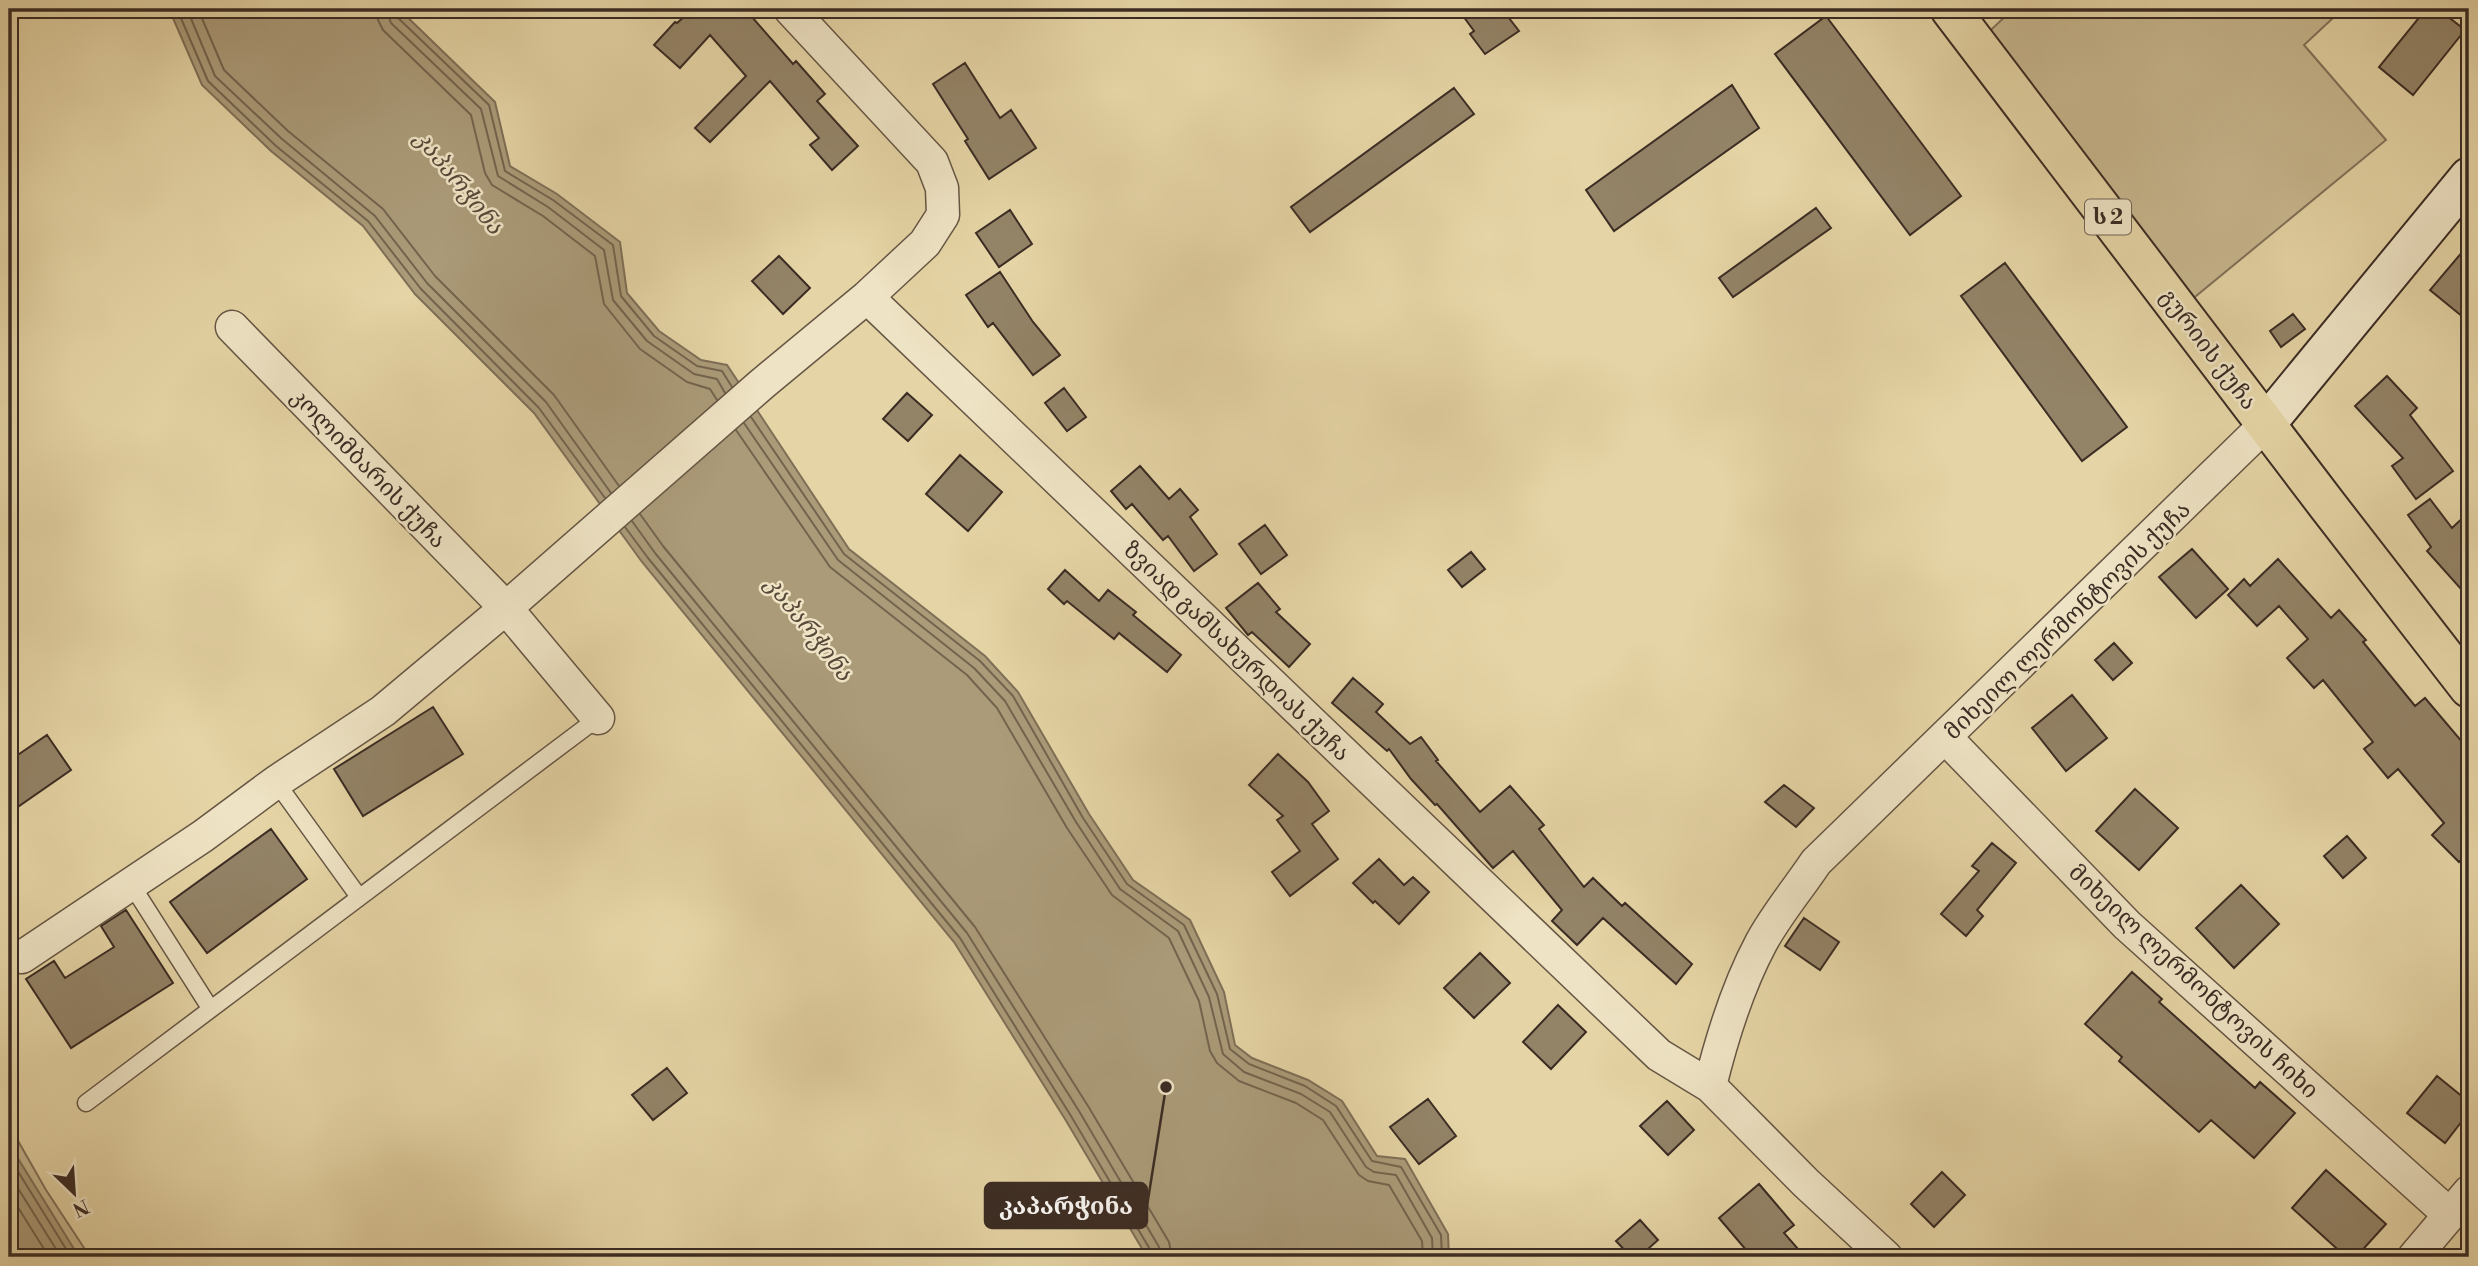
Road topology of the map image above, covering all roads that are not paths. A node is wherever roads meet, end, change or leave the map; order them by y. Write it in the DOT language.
graph roads {
  1 [pos="790,9"];
  2 [pos="1950,9"];
  3 [pos="2469,177"];
  4 [pos="867,297"];
  5 [pos="232,327"];
  6 [pos="2266,424"];
  7 [pos="506,608"];
  8 [pos="2469,688"];
  9 [pos="598,718"];
  10 [pos="1946,738"];
  11 [pos="276,782"];
  12 [pos="131,884"];
  13 [pos="359,897"];
  14 [pos="22,957"];
  15 [pos="210,1008"];
  16 [pos="1710,1086"];
  17 [pos="86,1103"];
  18 [pos="2460,1203"];
  19 [pos="1886,1257"];
  20 [pos="2414,1257"];
  1 -- 4 [label="street"];
  2 -- 6 [label="highway, გურიის ქუჩა / ს 2"];
  3 -- 6 [label="street, მიხეილ ლერმონტოვის ქუჩა"];
  4 -- 7 [label="street"];
  4 -- 16 [label="street, ზვიად გამსახურდიას ქუჩა"];
  5 -- 7 [label="street, კოლიმბარის ქუჩა"];
  6 -- 8 [label="highway, გურიის ქუჩა / ს 2"];
  6 -- 10 [label="street, მიხეილ ლერმონტოვის ქუჩა"];
  7 -- 9 [label="street, კოლიმბარის ქუჩა"];
  7 -- 11 [label="street"];
  9 -- 13 [label="lane"];
  10 -- 16 [label="street, მიხეილ ლერმონტოვის ქუჩა"];
  10 -- 18 [label="street, მიხეილ ლერმონტოვის ჩიხი"];
  11 -- 12 [label="street"];
  11 -- 13 [label="lane"];
  12 -- 14 [label="street"];
  12 -- 15 [label="lane"];
  13 -- 15 [label="lane"];
  15 -- 17 [label="lane"];
  16 -- 19 [label="street, ზვიად გამსახურდიას ქუჩა"];
  18 -- 20 [label="street"];
}
